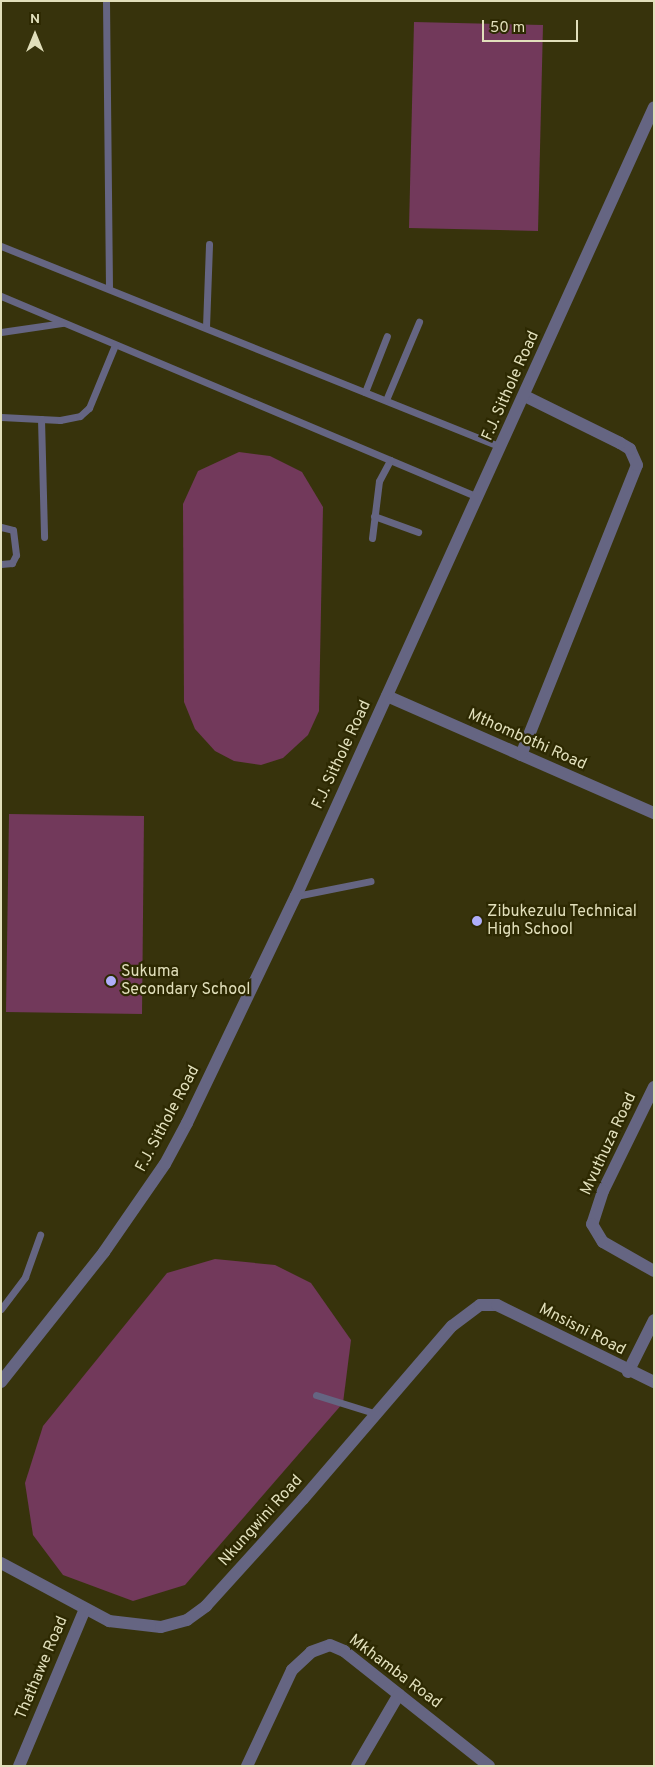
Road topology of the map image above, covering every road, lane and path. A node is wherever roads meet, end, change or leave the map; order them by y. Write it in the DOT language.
graph roads {
  1 [pos="106,1"];
  2 [pos="654,106"];
  3 [pos="209,244"];
  4 [pos="1,246"];
  5 [pos="109,288"];
  6 [pos="1,296"];
  7 [pos="419,322"];
  8 [pos="62,323"];
  9 [pos="206,327"];
  10 [pos="1,332"];
  11 [pos="387,336"];
  12 [pos="115,345"];
  13 [pos="365,392"];
  14 [pos="525,396"];
  15 [pos="386,400"];
  16 [pos="1,417"];
  17 [pos="41,419"];
  18 [pos="501,447"];
  19 [pos="390,460"];
  20 [pos="478,497"];
  21 [pos="374,516"];
  22 [pos="1,527"];
  23 [pos="418,532"];
  24 [pos="44,538"];
  25 [pos="372,538"];
  26 [pos="1,564"];
  27 [pos="387,696"];
  28 [pos="521,755"];
  29 [pos="654,813"];
  30 [pos="372,881"];
  31 [pos="296,896"];
  32 [pos="654,1088"];
  33 [pos="40,1235"];
  34 [pos="654,1271"];
  35 [pos="497,1306"];
  36 [pos="1,1309"];
  37 [pos="654,1320"];
  38 [pos="628,1372"];
  39 [pos="1,1382"];
  40 [pos="654,1382"];
  41 [pos="316,1395"];
  42 [pos="378,1414"];
  43 [pos="1,1563"];
  44 [pos="84,1611"];
  45 [pos="399,1694"];
  46 [pos="19,1766"];
  47 [pos="247,1766"];
  48 [pos="357,1766"];
  49 [pos="489,1766"];
  1 -- 5 [label="lane"];
  2 -- 14 [label="street, F.J. Sithole Road"];
  3 -- 9 [label="lane"];
  4 -- 5 [label="lane"];
  5 -- 9 [label="lane"];
  6 -- 8 [label="lane"];
  7 -- 15 [label="lane"];
  8 -- 10 [label="lane"];
  8 -- 12 [label="lane"];
  9 -- 13 [label="lane"];
  11 -- 13 [label="lane"];
  12 -- 17 [label="lane"];
  12 -- 19 [label="lane"];
  13 -- 15 [label="lane"];
  14 -- 18 [label="street, F.J. Sithole Road"];
  14 -- 28 [label="street"];
  15 -- 18 [label="lane"];
  16 -- 17 [label="lane"];
  17 -- 24 [label="lane"];
  18 -- 20 [label="street, F.J. Sithole Road"];
  19 -- 20 [label="lane"];
  19 -- 21 [label="lane"];
  20 -- 27 [label="street, F.J. Sithole Road"];
  21 -- 23 [label="lane"];
  21 -- 25 [label="lane"];
  22 -- 26 [label="lane"];
  27 -- 28 [label="street, Mthombothi Road"];
  27 -- 31 [label="street, F.J. Sithole Road"];
  28 -- 29 [label="street, Mthombothi Road"];
  30 -- 31 [label="lane"];
  31 -- 39 [label="street, F.J. Sithole Road"];
  32 -- 34 [label="street, Mvuthuza Road"];
  33 -- 36 [label="lane"];
  35 -- 38 [label="street, Mnsisni Road"];
  35 -- 42 [label="street, Nkungwini Road"];
  37 -- 38 [label="street"];
  38 -- 40 [label="street, Mnsisni Road"];
  41 -- 42 [label="lane"];
  42 -- 44 [label="street, Nkungwini Road"];
  43 -- 44 [label="street, Nkungwini Road"];
  44 -- 46 [label="street, Thathawe Road"];
  45 -- 47 [label="street, Mkhamba Road"];
  45 -- 48 [label="street"];
  45 -- 49 [label="street, Mkhamba Road"];
}
